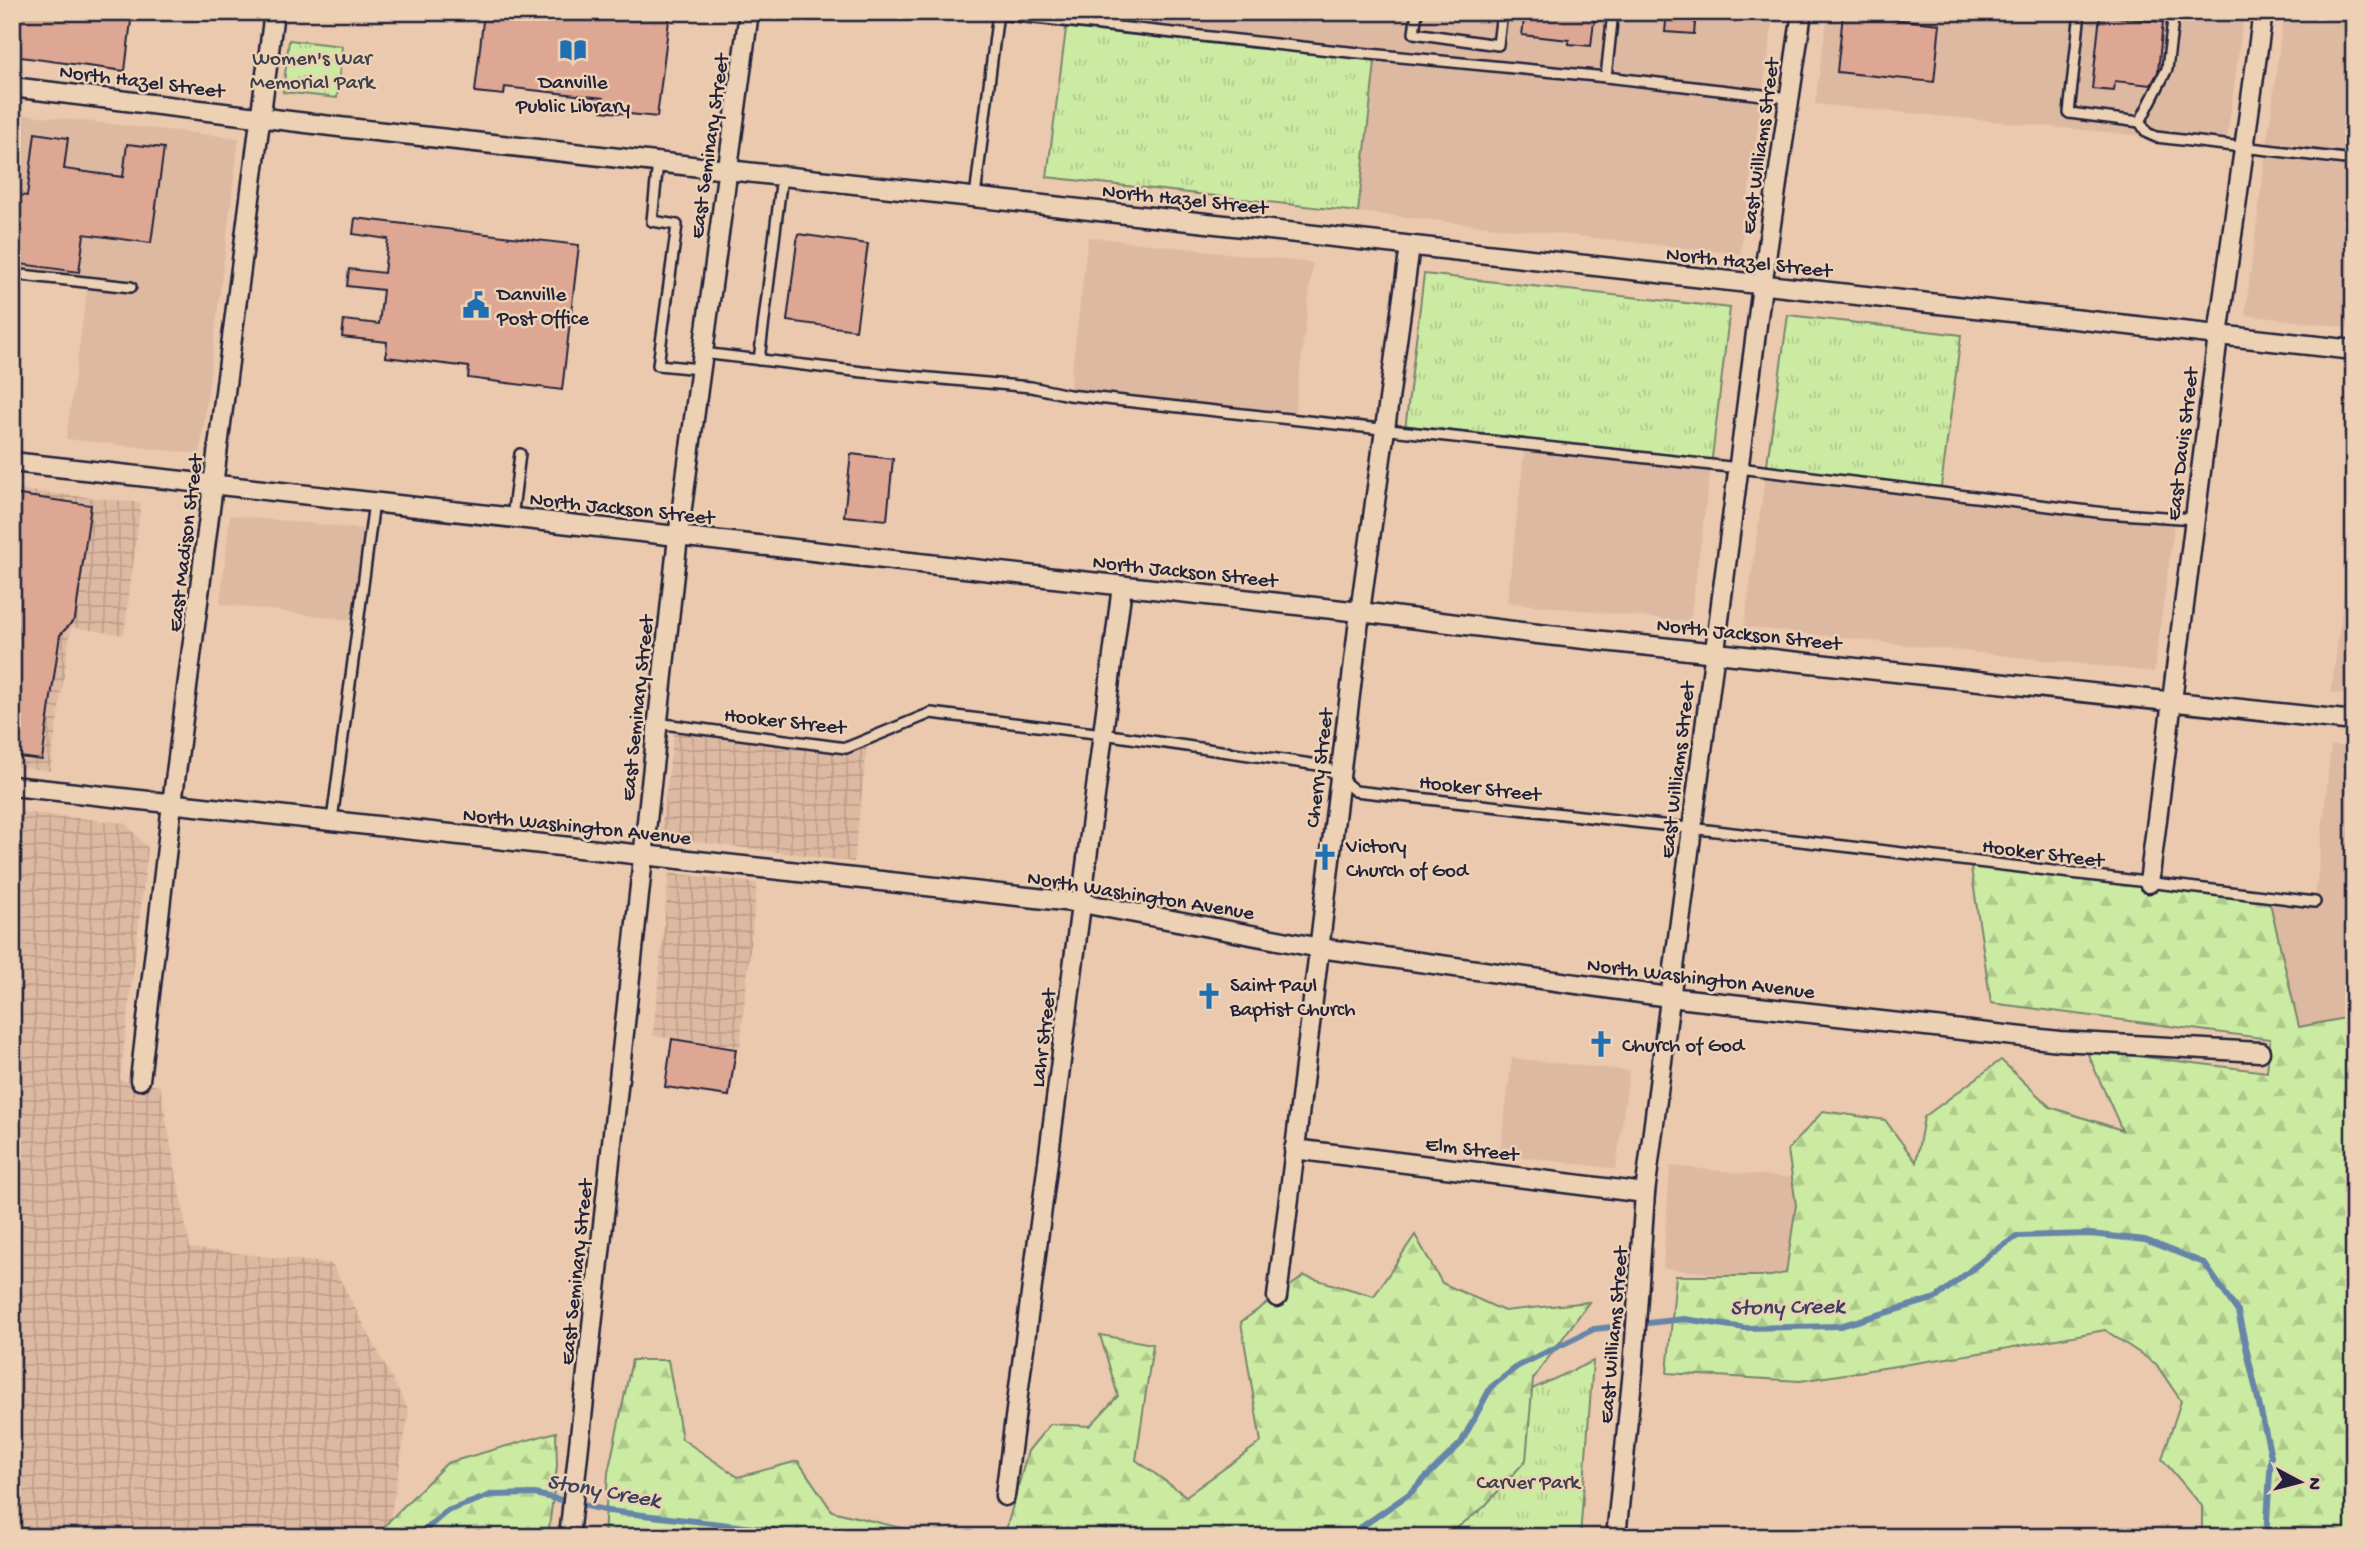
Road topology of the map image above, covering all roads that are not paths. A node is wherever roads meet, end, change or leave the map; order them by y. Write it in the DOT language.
graph roads {
  1 [pos="274,12"];
  2 [pos="749,12"];
  3 [pos="1417,12"];
  4 [pos="1502,12"];
  5 [pos="1613,12"];
  6 [pos="1802,12"];
  7 [pos="2080,12"];
  8 [pos="2174,12"];
  9 [pos="2263,12"];
  10 [pos="998,13"];
  11 [pos="1606,77"];
  12 [pos="12,88"];
  13 [pos="1789,97"];
  14 [pos="261,117"];
  15 [pos="2140,122"];
  16 [pos="2243,148"];
  17 [pos="2354,160"];
  18 [pos="658,162"];
  19 [pos="728,170"];
  20 [pos="782,176"];
  21 [pos="975,197"];
  22 [pos="1410,246"];
  23 [pos="12,274"];
  24 [pos="1762,286"];
  25 [pos="131,287"];
  26 [pos="2218,336"];
  27 [pos="2354,350"];
  28 [pos="759,360"];
  29 [pos="701,361"];
  30 [pos="1384,428"];
  31 [pos="520,454"];
  32 [pos="12,462"];
  33 [pos="1739,468"];
  34 [pos="215,484"];
  35 [pos="374,502"];
  36 [pos="512,518"];
  37 [pos="2195,519"];
  38 [pos="678,537"];
  39 [pos="1122,586"];
  40 [pos="1360,612"];
  41 [pos="1714,653"];
  42 [pos="2172,701"];
  43 [pos="2354,721"];
  44 [pos="656,723"];
  45 [pos="1103,734"];
  46 [pos="1340,778"];
  47 [pos="12,786"];
  48 [pos="172,804"];
  49 [pos="332,820"];
  50 [pos="1692,828"];
  51 [pos="643,855"];
  52 [pos="2149,883"];
  53 [pos="2315,902"];
  54 [pos="1082,903"];
  55 [pos="1320,948"];
  56 [pos="1669,997"];
  57 [pos="2260,1052"];
  58 [pos="140,1080"];
  59 [pos="1294,1149"];
  60 [pos="1645,1193"];
  61 [pos="1277,1297"];
  62 [pos="1005,1496"];
  63 [pos="569,1537"];
  64 [pos="1616,1537"];
  1 -- 14 [label="street, East Madison Street"];
  2 -- 19 [label="street, East Seminary Street"];
  3 -- 4 [label="lane"];
  5 -- 11 [label="lane"];
  6 -- 13 [label="street, East Williams Street"];
  7 -- 15 [label="lane"];
  8 -- 15 [label="lane"];
  9 -- 16 [label="street, East Davis Street"];
  10 -- 11 [label="lane"];
  10 -- 21 [label="lane"];
  11 -- 13 [label="lane"];
  12 -- 14 [label="street, North Hazel Street"];
  13 -- 24 [label="street, East Williams Street"];
  14 -- 18 [label="street, North Hazel Street"];
  14 -- 34 [label="street, East Madison Street"];
  15 -- 16 [label="lane"];
  16 -- 17 [label="lane"];
  16 -- 26 [label="street, East Davis Street"];
  18 -- 19 [label="street, North Hazel Street"];
  18 -- 29 [label="lane"];
  19 -- 20 [label="street, North Hazel Street"];
  19 -- 29 [label="street, East Seminary Street"];
  20 -- 21 [label="street, North Hazel Street"];
  20 -- 28 [label="lane"];
  21 -- 22 [label="street, North Hazel Street"];
  22 -- 24 [label="street, North Hazel Street"];
  22 -- 30 [label="street, Cherry Street"];
  23 -- 25 [label="lane"];
  24 -- 26 [label="street, North Hazel Street"];
  24 -- 33 [label="street, East Williams Street"];
  26 -- 27 [label="street, North Hazel Street"];
  26 -- 37 [label="street, East Davis Street"];
  28 -- 29 [label="lane"];
  28 -- 30 [label="lane"];
  29 -- 38 [label="street, East Seminary Street"];
  30 -- 33 [label="lane"];
  30 -- 40 [label="street, Cherry Street"];
  31 -- 36 [label="lane"];
  32 -- 34 [label="street, North Jackson Street"];
  33 -- 37 [label="lane"];
  33 -- 41 [label="street, East Williams Street"];
  34 -- 35 [label="street, North Jackson Street"];
  34 -- 48 [label="street, East Madison Street"];
  35 -- 36 [label="street, North Jackson Street"];
  35 -- 49 [label="lane"];
  36 -- 38 [label="street, North Jackson Street"];
  37 -- 42 [label="street, East Davis Street"];
  38 -- 39 [label="street, North Jackson Street"];
  38 -- 44 [label="street, East Seminary Street"];
  39 -- 40 [label="street, North Jackson Street"];
  39 -- 45 [label="street, Lahr Street"];
  40 -- 41 [label="street, North Jackson Street"];
  40 -- 46 [label="street, Cherry Street"];
  41 -- 42 [label="street, North Jackson Street"];
  41 -- 50 [label="street, East Williams Street"];
  42 -- 43 [label="street, North Jackson Street"];
  42 -- 52 [label="street, East Davis Street"];
  44 -- 45 [label="lane, Hooker Street"];
  44 -- 51 [label="street, East Seminary Street"];
  45 -- 46 [label="lane, Hooker Street"];
  45 -- 54 [label="street, Lahr Street"];
  46 -- 50 [label="lane, Hooker Street"];
  46 -- 55 [label="street, Cherry Street"];
  47 -- 48 [label="street, North Washington Avenue"];
  48 -- 49 [label="street, North Washington Avenue"];
  48 -- 58 [label="street, East Madison Street"];
  49 -- 51 [label="street, North Washington Avenue"];
  50 -- 52 [label="lane, Hooker Street"];
  50 -- 56 [label="street, East Williams Street"];
  51 -- 54 [label="street, North Washington Avenue"];
  51 -- 63 [label="street, East Seminary Street"];
  52 -- 53 [label="lane, Hooker Street"];
  54 -- 55 [label="street, North Washington Avenue"];
  54 -- 62 [label="street, Lahr Street"];
  55 -- 56 [label="street, North Washington Avenue"];
  55 -- 59 [label="street, Cherry Street"];
  56 -- 57 [label="street, North Washington Avenue"];
  56 -- 60 [label="street, East Williams Street"];
  59 -- 60 [label="street, Elm Street"];
  59 -- 61 [label="street, Cherry Street"];
  60 -- 64 [label="street, East Williams Street"];
}
